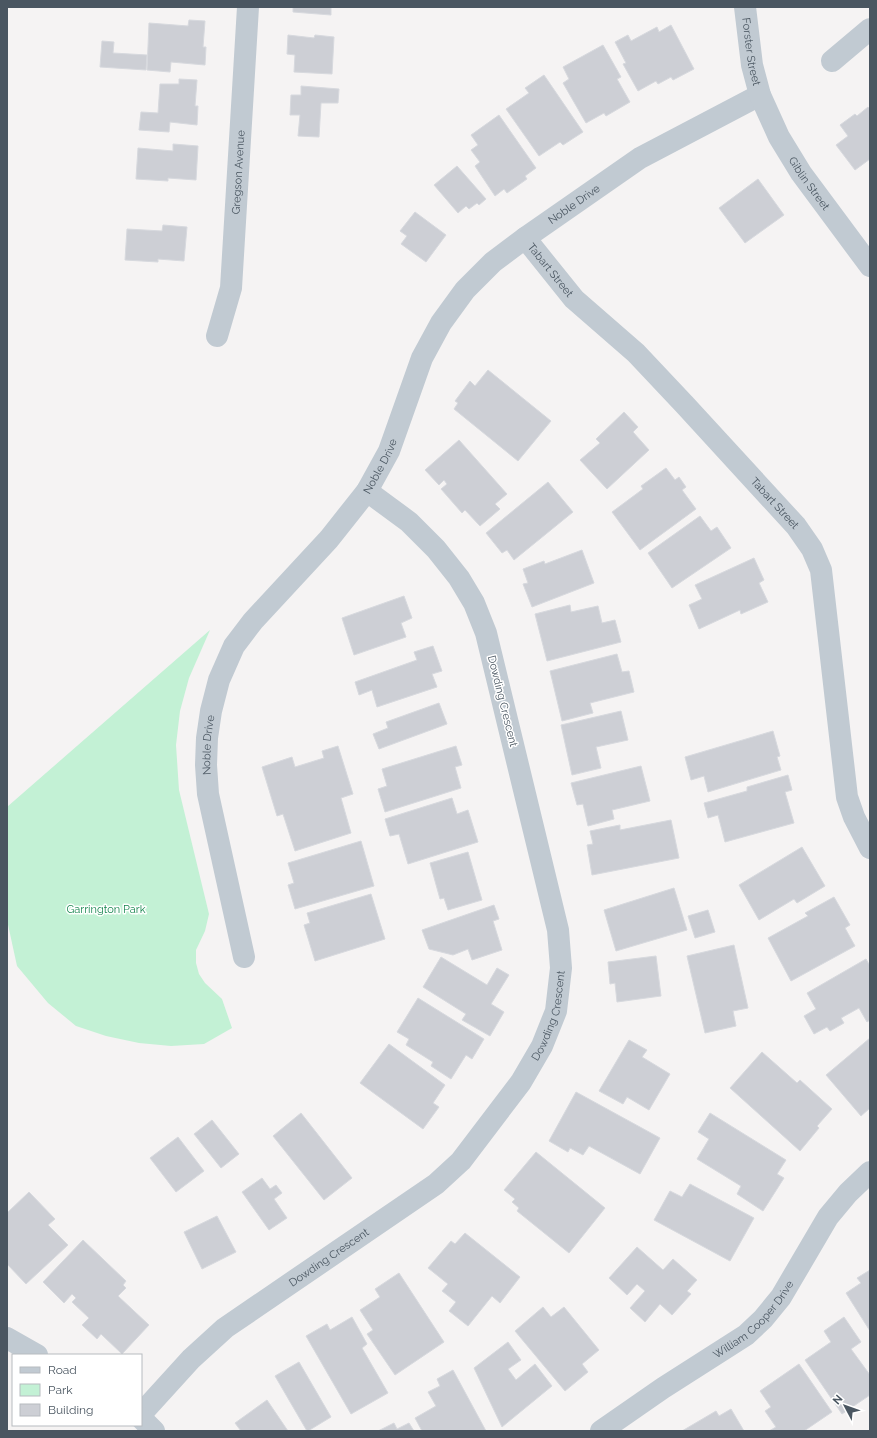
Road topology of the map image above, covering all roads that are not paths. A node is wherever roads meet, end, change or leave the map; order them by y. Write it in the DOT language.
graph roads {
  1 [pos="248,7"];
  2 [pos="745,7"];
  3 [pos="870,29"];
  4 [pos="832,61"];
  5 [pos="760,95"];
  6 [pos="525,238"];
  7 [pos="870,266"];
  8 [pos="217,336"];
  9 [pos="368,491"];
  10 [pos="870,848"];
  11 [pos="244,957"];
  12 [pos="870,1172"];
  13 [pos="7,1338"];
  14 [pos="35,1354"];
  15 [pos="142,1413"];
  16 [pos="142,1419"];
  17 [pos="154,1431"];
  18 [pos="601,1431"];
  1 -- 8 [label="street, Gregson Avenue"];
  2 -- 5 [label="street, Forster Street"];
  3 -- 4 [label="street"];
  5 -- 6 [label="street, Noble Drive"];
  5 -- 7 [label="street, Giblin Street"];
  6 -- 9 [label="street, Noble Drive"];
  6 -- 10 [label="street, Tabart Street"];
  9 -- 11 [label="street, Noble Drive"];
  9 -- 15 [label="street, Dowding Crescent"];
  12 -- 18 [label="street, William Cooper Drive"];
  13 -- 14 [label="street"];
  16 -- 17 [label="street"];
}
